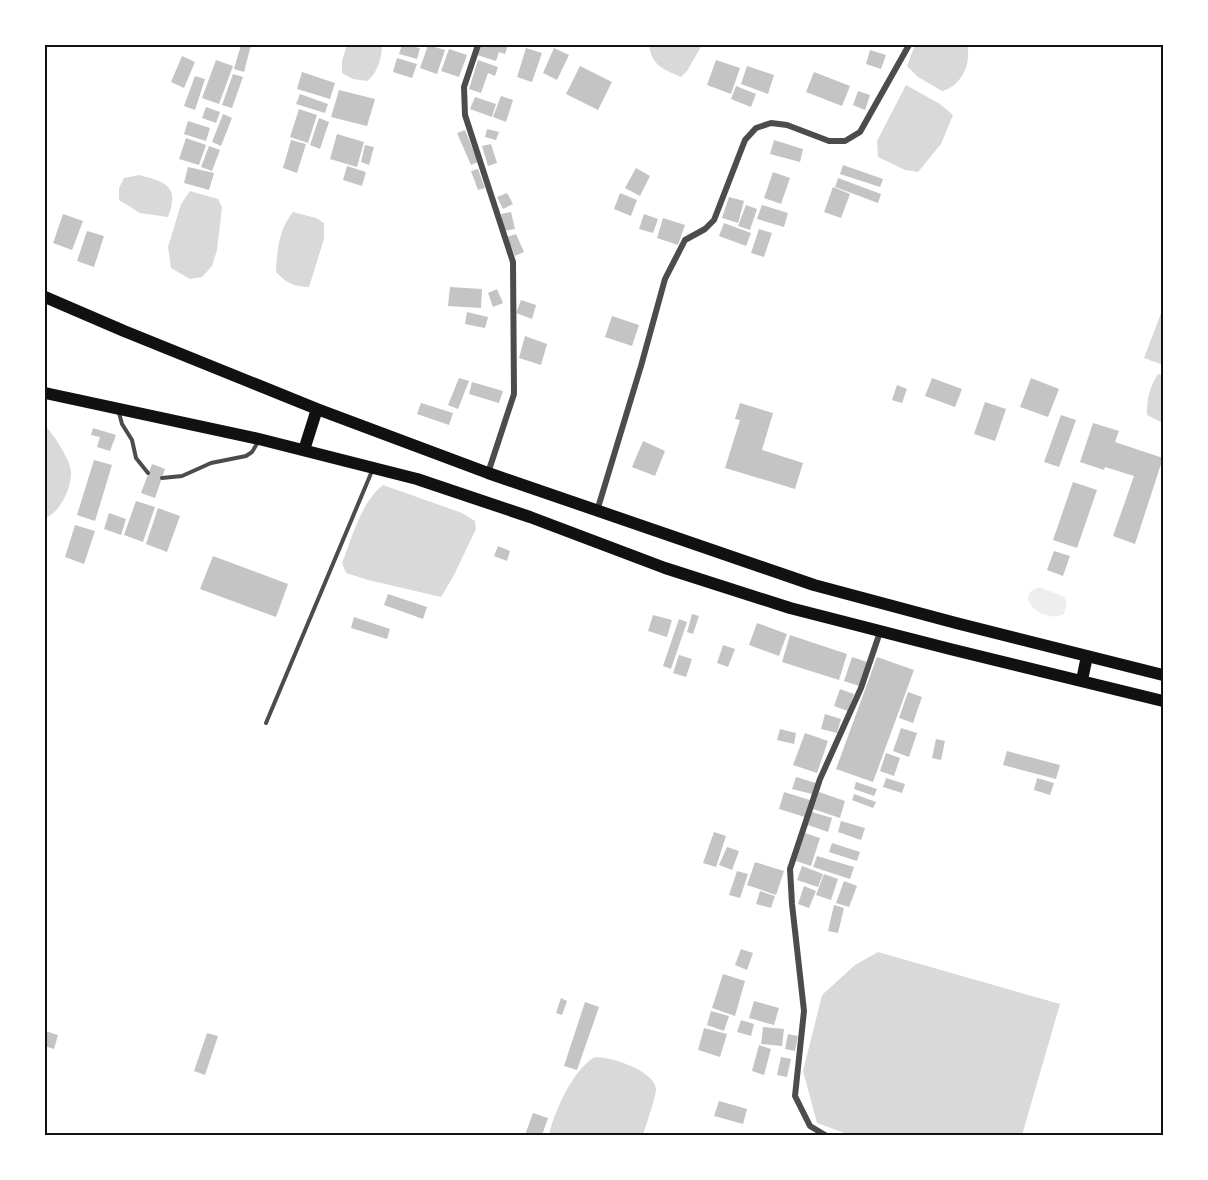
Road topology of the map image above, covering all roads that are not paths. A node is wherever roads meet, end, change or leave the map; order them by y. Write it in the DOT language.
graph roads {
  1 [pos="478,45"];
  2 [pos="909,45"];
  3 [pos="45,297"];
  4 [pos="45,393"];
  5 [pos="118,408"];
  6 [pos="317,409"];
  7 [pos="260,439"];
  8 [pos="304,450"];
  9 [pos="374,468"];
  10 [pos="148,473"];
  11 [pos="488,473"];
  12 [pos="162,478"];
  13 [pos="597,511"];
  14 [pos="881,631"];
  15 [pos="1087,656"];
  16 [pos="1163,675"];
  17 [pos="1082,680"];
  18 [pos="1163,701"];
  19 [pos="266,723"];
  20 [pos="825,1135"];
  1 -- 11 [label="street"];
  2 -- 13 [label="street"];
  3 -- 6 [label="highway"];
  4 -- 5 [label="highway"];
  5 -- 7 [label="highway"];
  5 -- 10 [label="lane"];
  6 -- 8 [label="highway"];
  6 -- 11 [label="highway"];
  7 -- 8 [label="highway"];
  7 -- 12 [label="lane"];
  8 -- 9 [label="highway"];
  9 -- 14 [label="highway"];
  9 -- 19 [label="lane"];
  11 -- 13 [label="highway"];
  13 -- 15 [label="highway"];
  14 -- 17 [label="highway"];
  14 -- 20 [label="street"];
  15 -- 16 [label="highway"];
  15 -- 17 [label="highway"];
  17 -- 18 [label="highway"];
}
